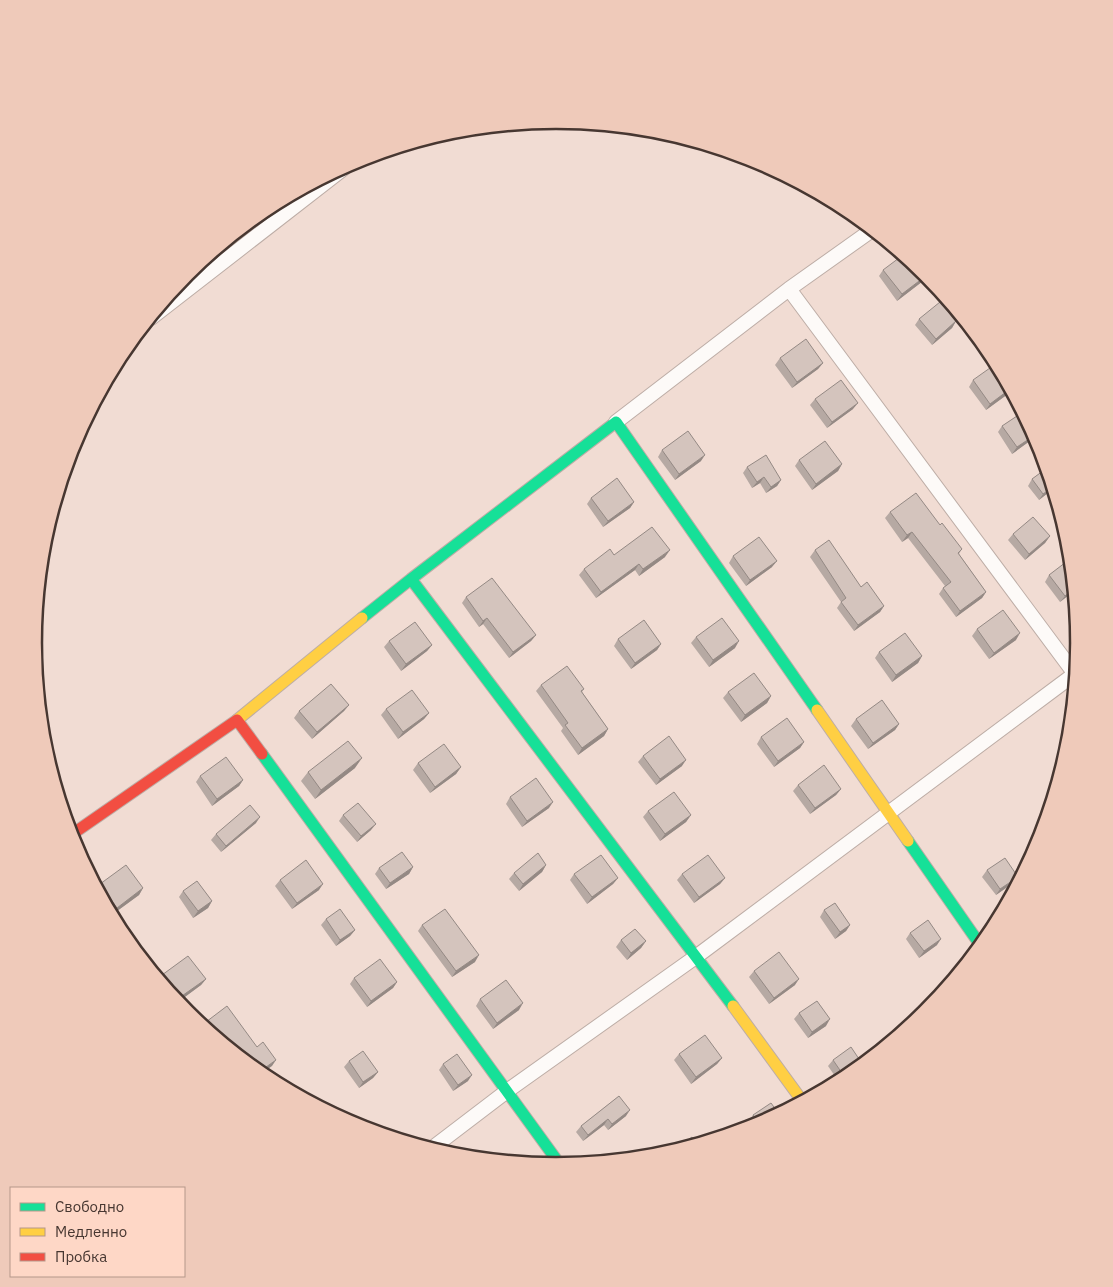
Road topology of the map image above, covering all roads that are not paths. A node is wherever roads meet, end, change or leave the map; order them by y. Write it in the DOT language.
graph roads {
  1 [pos="316,189"];
  2 [pos="866,234"];
  3 [pos="789,289"];
  4 [pos="176,299"];
  5 [pos="616,422"];
  6 [pos="411,578"];
  7 [pos="1069,665"];
  8 [pos="1069,678"];
  9 [pos="237,720"];
  10 [pos="888,814"];
  11 [pos="78,830"];
  12 [pos="976,939"];
  13 [pos="697,956"];
  14 [pos="507,1091"];
  15 [pos="799,1096"];
  16 [pos="438,1144"];
  17 [pos="554,1158"];
  1 -- 4 [label="street"];
  2 -- 3 [label="street"];
  3 -- 5 [label="street"];
  3 -- 7 [label="street"];
  5 -- 6 [label="street"];
  5 -- 10 [label="street"];
  6 -- 9 [label="street"];
  6 -- 13 [label="street"];
  8 -- 10 [label="street"];
  9 -- 11 [label="street"];
  9 -- 14 [label="street"];
  10 -- 12 [label="street"];
  10 -- 13 [label="street"];
  13 -- 14 [label="street"];
  13 -- 15 [label="street"];
  14 -- 16 [label="street"];
  14 -- 17 [label="street"];
}
